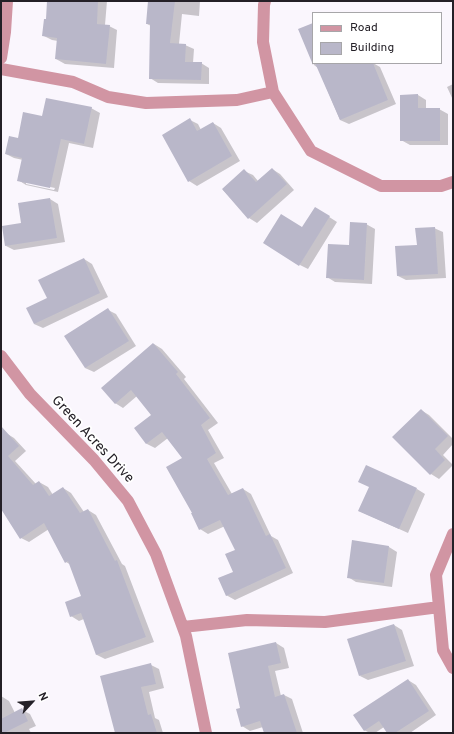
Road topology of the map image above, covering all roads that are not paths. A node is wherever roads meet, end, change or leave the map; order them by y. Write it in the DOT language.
graph roads {
  1 [pos="7,1"];
  2 [pos="265,1"];
  3 [pos="1,58"];
  4 [pos="1,69"];
  5 [pos="273,92"];
  6 [pos="453,182"];
  7 [pos="1,356"];
  8 [pos="453,534"];
  9 [pos="438,608"];
  10 [pos="183,627"];
  11 [pos="453,668"];
  12 [pos="206,733"];
  1 -- 3 [label="street"];
  2 -- 5 [label="street"];
  4 -- 5 [label="street"];
  5 -- 6 [label="street"];
  7 -- 10 [label="street, Green Acres Drive"];
  8 -- 9 [label="street"];
  9 -- 10 [label="street"];
  9 -- 11 [label="street"];
  10 -- 12 [label="street, Green Acres Drive"];
}
